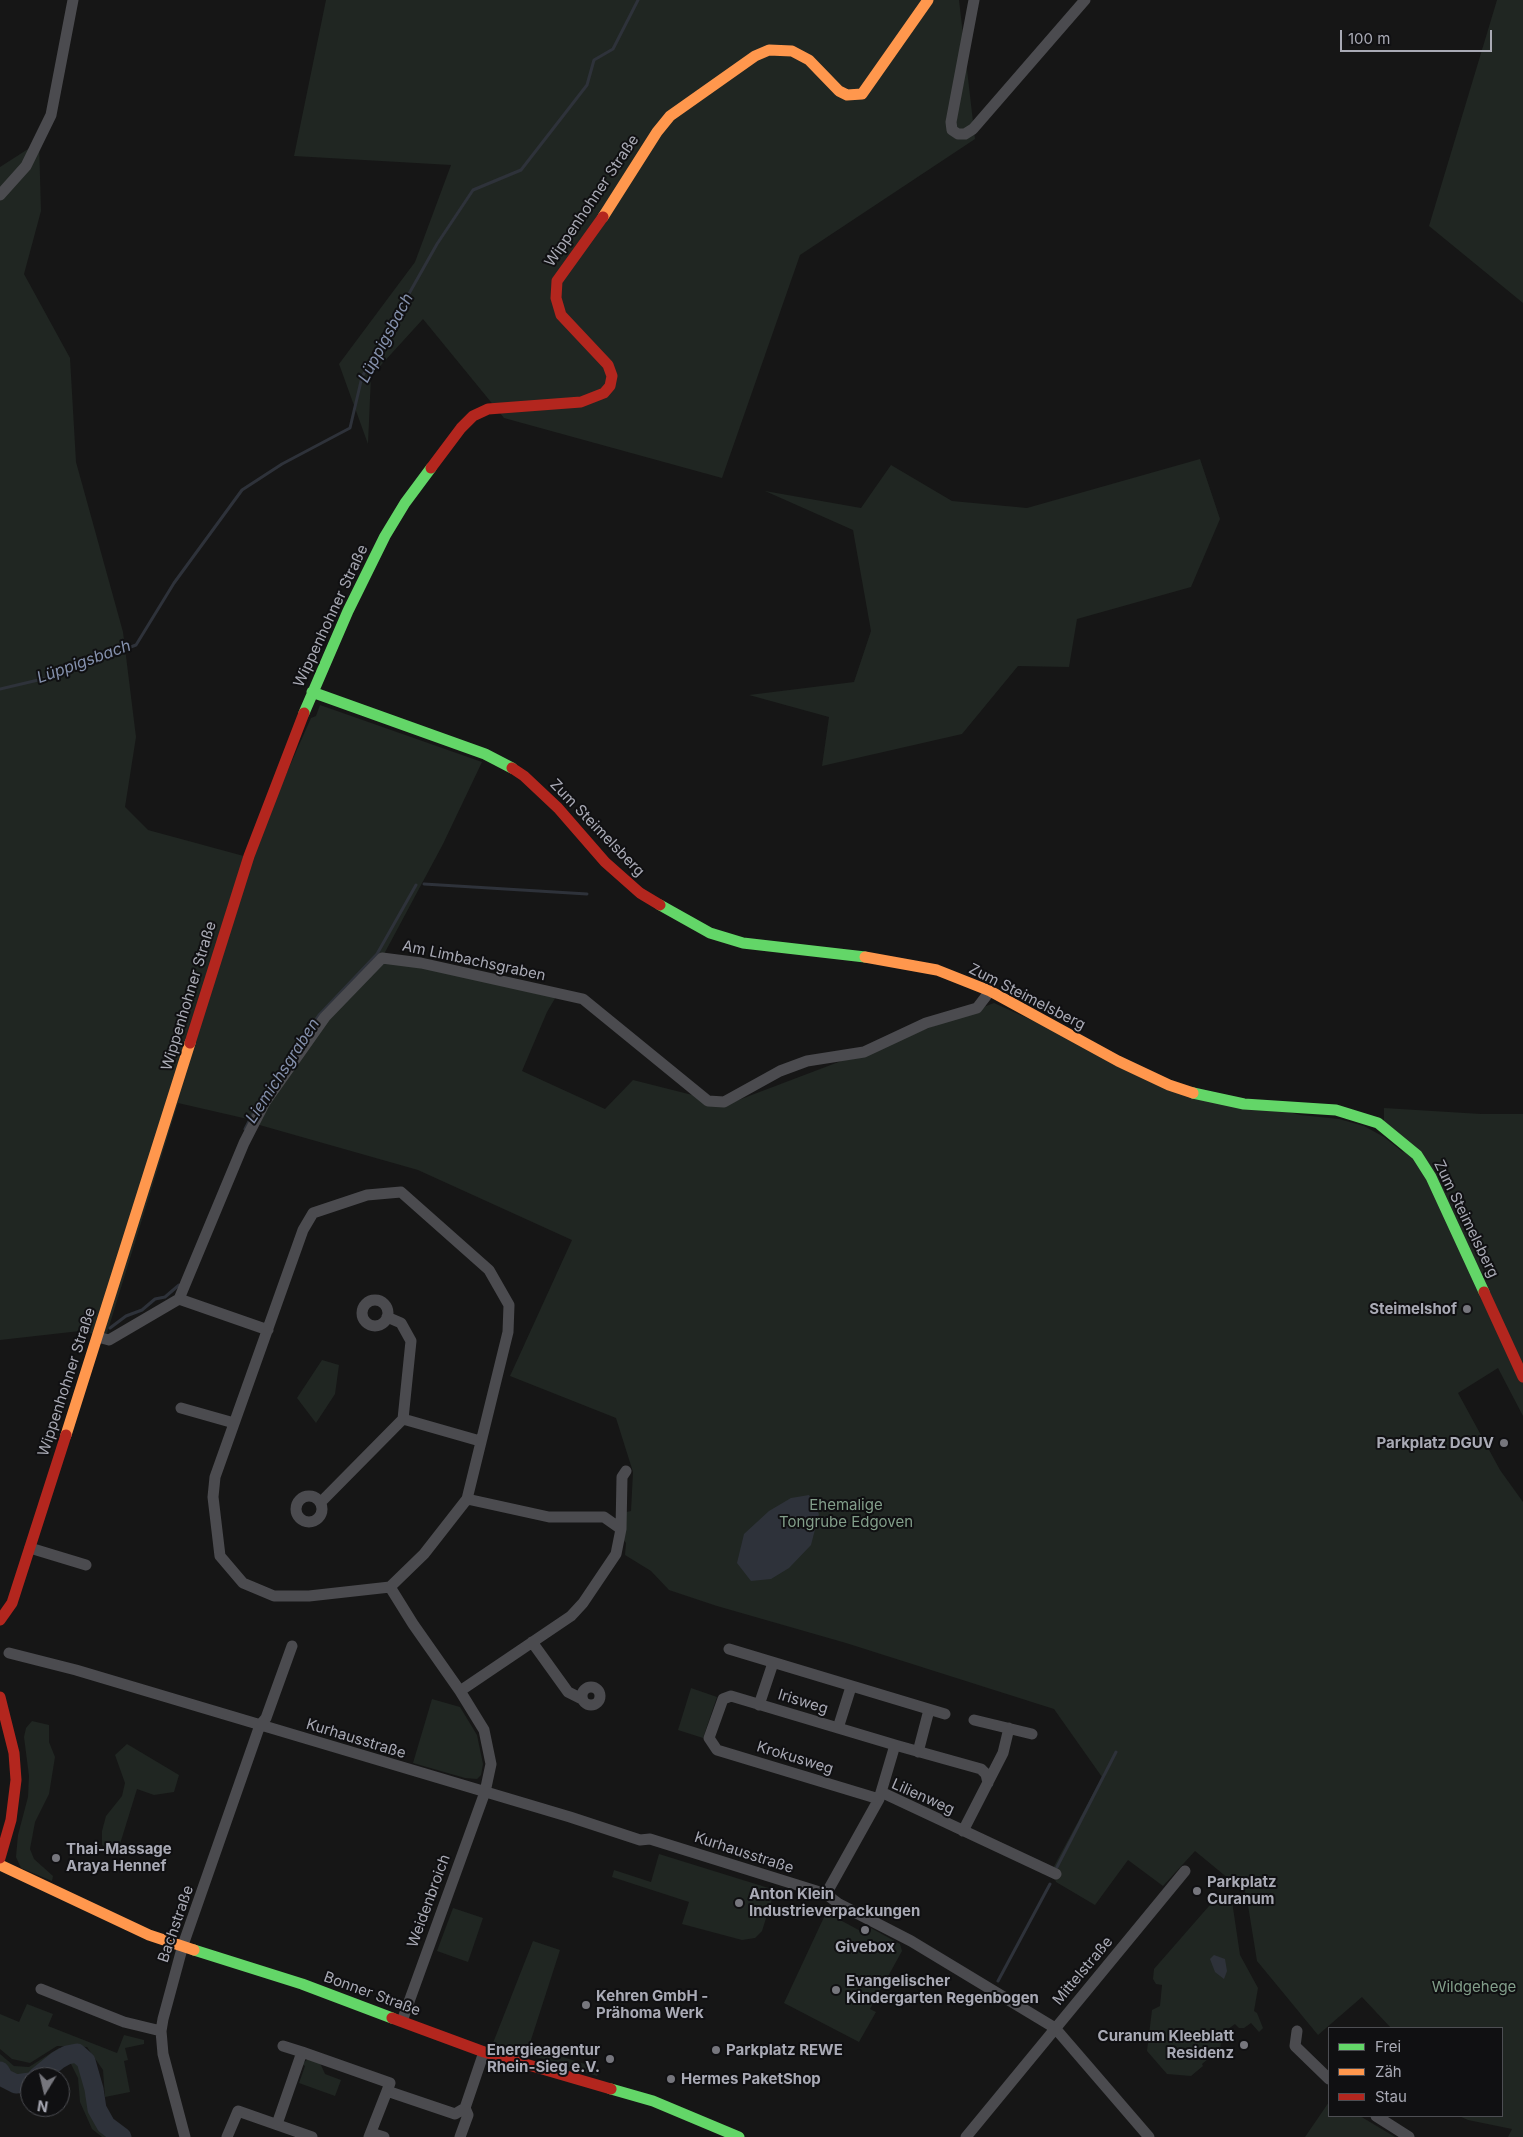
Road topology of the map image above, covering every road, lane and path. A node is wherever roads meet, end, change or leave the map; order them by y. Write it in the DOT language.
graph roads {
  1 [pos="73,0"];
  2 [pos="928,0"];
  3 [pos="974,0"];
  4 [pos="1085,0"];
  5 [pos="0,195"];
  6 [pos="312,692"];
  7 [pos="990,991"];
  8 [pos="179,1299"];
  9 [pos="387,1317"];
  10 [pos="268,1330"];
  11 [pos="98,1337"];
  12 [pos="1523,1378"];
  13 [pos="181,1408"];
  14 [pos="403,1419"];
  15 [pos="234,1422"];
  16 [pos="480,1441"];
  17 [pos="626,1471"];
  18 [pos="467,1499"];
  19 [pos="321,1502"];
  20 [pos="621,1529"];
  21 [pos="30,1548"];
  22 [pos="86,1565"];
  23 [pos="390,1587"];
  24 [pos="0,1620"];
  25 [pos="532,1642"];
  26 [pos="292,1646"];
  27 [pos="729,1650"];
  28 [pos="9,1653"];
  29 [pos="772,1663"];
  30 [pos="851,1687"];
  31 [pos="460,1691"];
  32 [pos="0,1697"];
  33 [pos="602,1699"];
  34 [pos="760,1705"];
  35 [pos="929,1710"];
  36 [pos="945,1714"];
  37 [pos="974,1720"];
  38 [pos="260,1726"];
  39 [pos="838,1728"];
  40 [pos="1009,1728"];
  41 [pos="1032,1734"];
  42 [pos="709,1738"];
  43 [pos="894,1745"];
  44 [pos="918,1752"];
  45 [pos="988,1783"];
  46 [pos="485,1792"];
  47 [pos="880,1795"];
  48 [pos="963,1831"];
  49 [pos="0,1858"];
  50 [pos="0,1865"];
  51 [pos="1185,1871"];
  52 [pos="1053,1873"];
  53 [pos="826,1894"];
  54 [pos="183,1945"];
  55 [pos="41,1989"];
  56 [pos="402,2021"];
  57 [pos="1055,2028"];
  58 [pos="1296,2031"];
  59 [pos="161,2032"];
  60 [pos="283,2046"];
  61 [pos="302,2052"];
  62 [pos="484,2052"];
  63 [pos="1328,2078"];
  64 [pos="387,2091"];
  65 [pos="465,2108"];
  66 [pos="1378,2117"];
  67 [pos="277,2124"];
  68 [pos="370,2135"];
  69 [pos="185,2137"];
  70 [pos="227,2137"];
  71 [pos="312,2137"];
  72 [pos="384,2137"];
  73 [pos="460,2137"];
  74 [pos="739,2137"];
  75 [pos="966,2137"];
  76 [pos="1149,2137"];
  77 [pos="1409,2137"];
  1 -- 5 [label="street"];
  2 -- 6 [label="street, Wippenhohner Straße"];
  3 -- 4 [label="street"];
  6 -- 7 [label="street, Zum Steimelsberg"];
  6 -- 11 [label="street, Wippenhohner Straße"];
  7 -- 8 [label="street, Am Limbachsgraben"];
  7 -- 12 [label="street, Zum Steimelsberg"];
  8 -- 10 [label="street"];
  8 -- 11 [label="street"];
  9 -- 14 [label="street"];
  10 -- 15 [label="street"];
  10 -- 16 [label="street"];
  11 -- 21 [label="street, Wippenhohner Straße"];
  13 -- 15 [label="street"];
  14 -- 16 [label="street"];
  14 -- 19 [label="street"];
  15 -- 23 [label="street"];
  16 -- 18 [label="street"];
  17 -- 20 [label="street"];
  18 -- 20 [label="street"];
  18 -- 23 [label="street"];
  20 -- 25 [label="street"];
  21 -- 22 [label="street"];
  21 -- 24 [label="street, Wippenhohner Straße"];
  23 -- 31 [label="street, Weidenbroich"];
  25 -- 31 [label="street"];
  25 -- 33 [label="street"];
  26 -- 38 [label="street"];
  27 -- 29 [label="street, Irisweg"];
  28 -- 38 [label="street, Kurhausstraße"];
  29 -- 30 [label="street, Irisweg"];
  29 -- 34 [label="street, Irisweg"];
  30 -- 35 [label="street, Irisweg"];
  30 -- 39 [label="street, Irisweg"];
  31 -- 46 [label="street, Weidenbroich"];
  32 -- 49 [label="street"];
  34 -- 39 [label="street, Irisweg"];
  34 -- 42 [label="street, Irisweg"];
  35 -- 36 [label="street, Irisweg"];
  35 -- 44 [label="street"];
  37 -- 40 [label="street"];
  38 -- 46 [label="street, Kurhausstraße"];
  38 -- 54 [label="street, Bachstraße"];
  39 -- 43 [label="street, Irisweg"];
  40 -- 41 [label="street"];
  40 -- 45 [label="street"];
  42 -- 47 [label="street, Krokusweg"];
  43 -- 44 [label="street, Irisweg"];
  43 -- 47 [label="street"];
  44 -- 45 [label="street, Irisweg"];
  45 -- 48 [label="street"];
  46 -- 53 [label="street, Kurhausstraße"];
  46 -- 56 [label="street, Weidenbroich"];
  47 -- 48 [label="street, Lilienweg"];
  47 -- 53 [label="street, Lilienweg"];
  48 -- 52 [label="street, Lilienweg"];
  50 -- 54 [label="street, Bonner Straße"];
  51 -- 57 [label="street, Mittelstraße"];
  53 -- 57 [label="street, Kurhausstraße"];
  54 -- 56 [label="street, Bonner Straße"];
  54 -- 59 [label="street, Bachstraße"];
  55 -- 59 [label="street"];
  56 -- 62 [label="street, Bonner Straße"];
  57 -- 75 [label="street, Mittelstraße"];
  57 -- 76 [label="street, Kurhausstraße"];
  58 -- 63 [label="street"];
  59 -- 69 [label="street, Bachstraße"];
  60 -- 61 [label="street"];
  61 -- 64 [label="street"];
  61 -- 67 [label="street"];
  62 -- 65 [label="street"];
  62 -- 74 [label="street, Bonner Straße"];
  64 -- 65 [label="street"];
  64 -- 68 [label="street"];
  65 -- 73 [label="street"];
  66 -- 77 [label="street"];
  67 -- 70 [label="street"];
  67 -- 71 [label="street"];
  68 -- 72 [label="street"];
}
